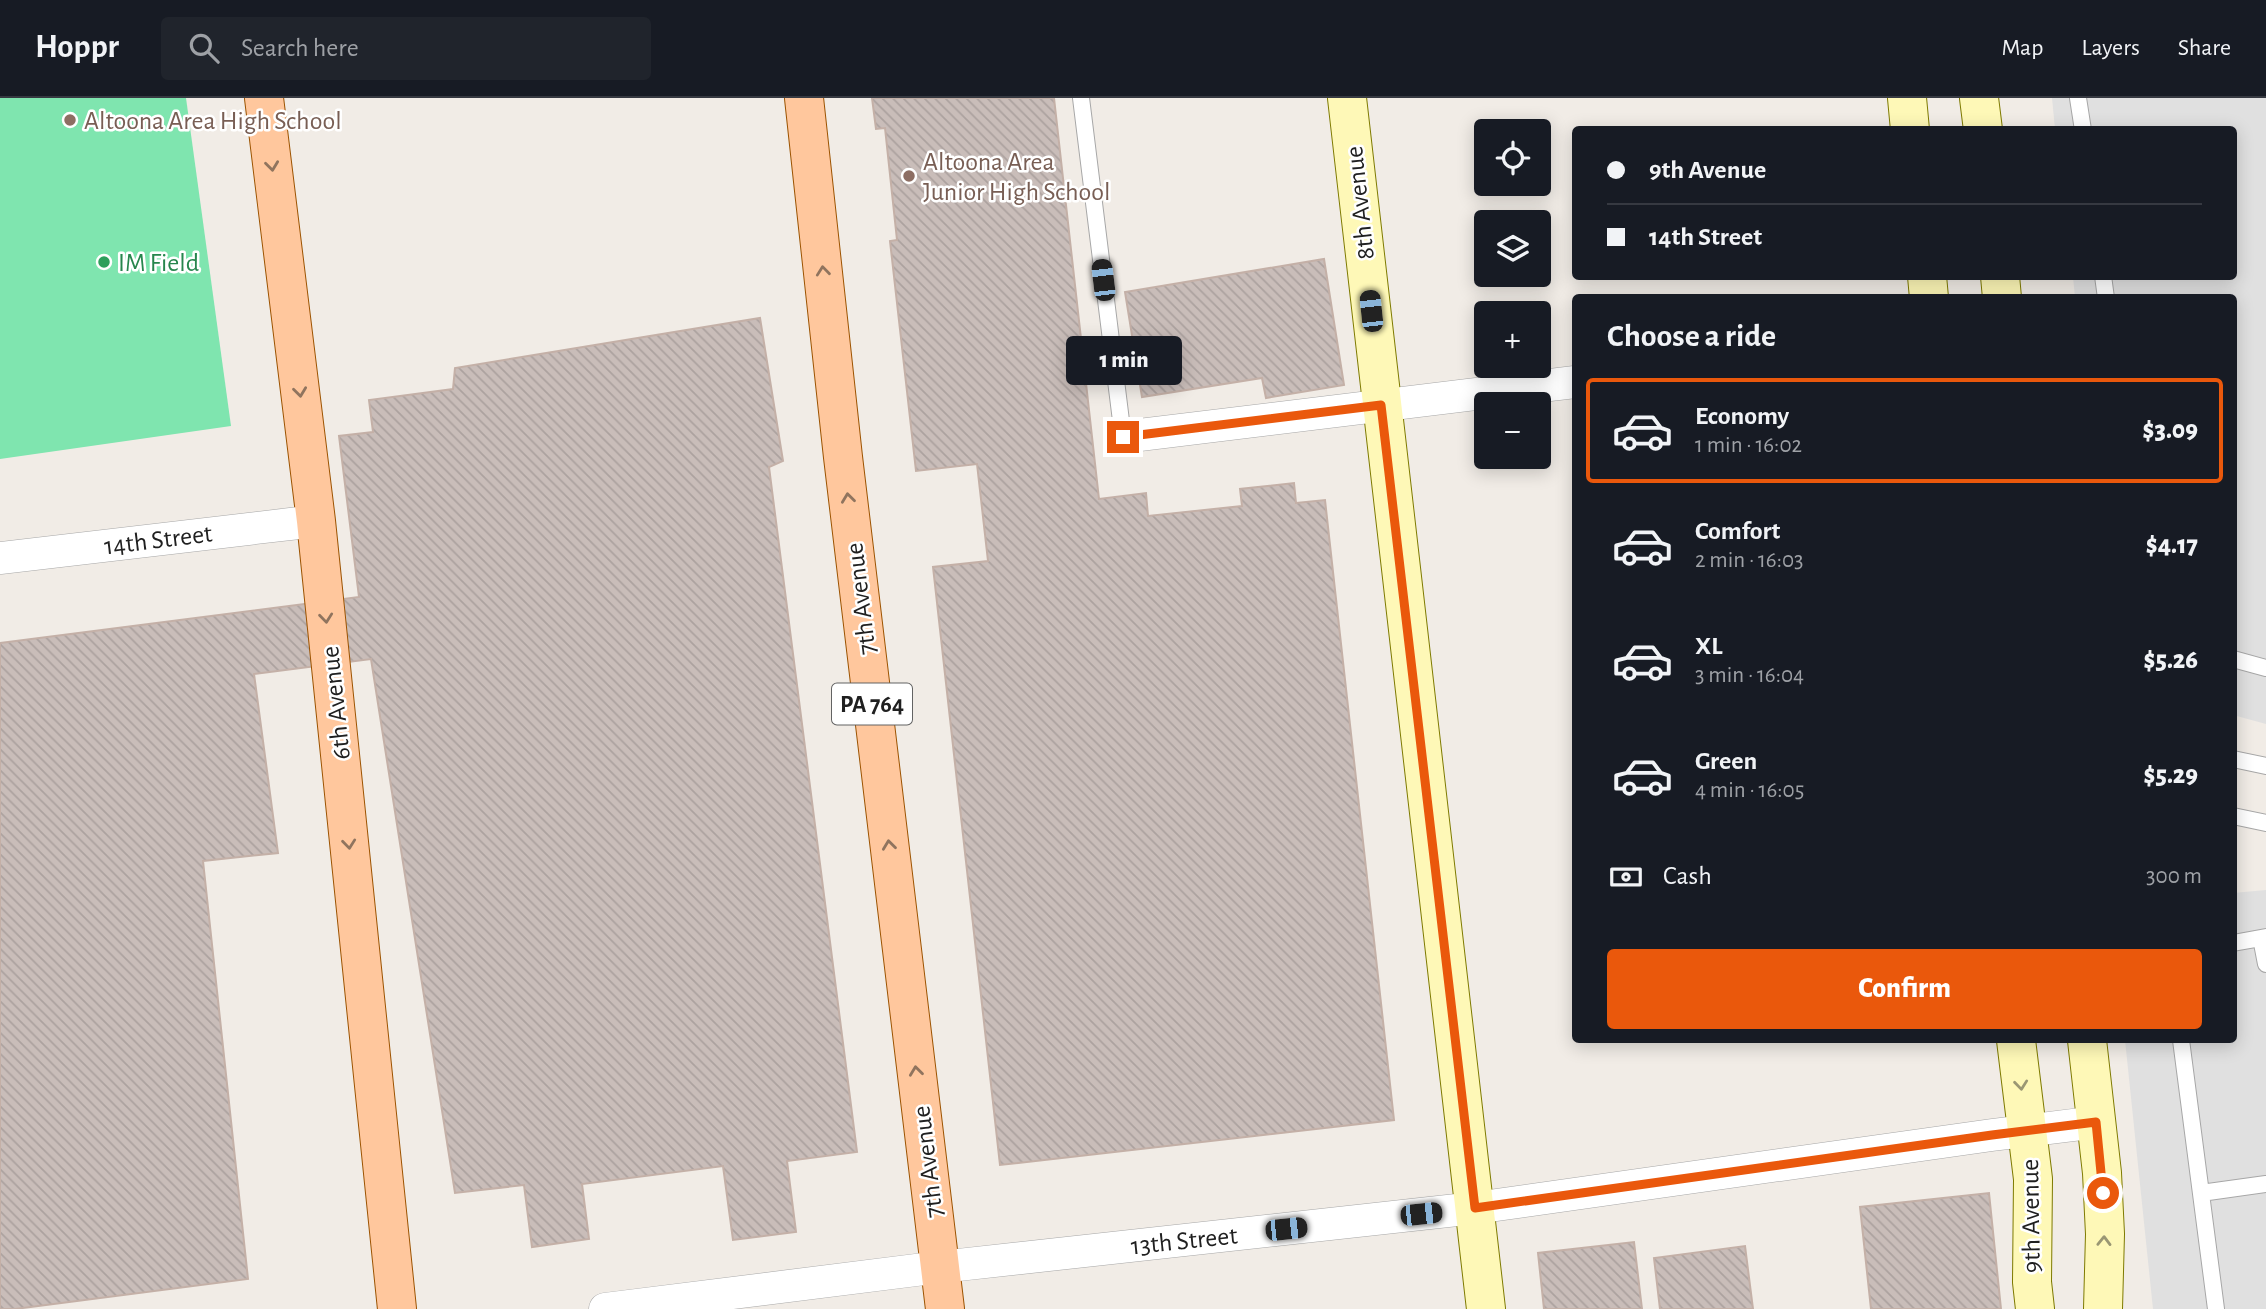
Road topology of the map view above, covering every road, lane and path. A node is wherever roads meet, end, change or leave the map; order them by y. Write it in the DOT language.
graph roads {
  1 [pos="264,98"];
  2 [pos="804,98"];
  3 [pos="1081,98"];
  4 [pos="1347,98"];
  5 [pos="1907,98"];
  6 [pos="1979,98"];
  7 [pos="2078,98"];
  8 [pos="1910,126"];
  9 [pos="1982,126"];
  10 [pos="2082,126"];
  11 [pos="1572,382"];
  12 [pos="1381,405"];
  13 [pos="1123,437"];
  14 [pos="316,521"];
  15 [pos="0,558"];
  16 [pos="2237,660"];
  17 [pos="2266,668"];
  18 [pos="2237,760"];
  19 [pos="2266,766"];
  20 [pos="2237,817"];
  21 [pos="2266,823"];
  22 [pos="2264,938"];
  23 [pos="2237,942"];
  24 [pos="2266,964"];
  25 [pos="2016,1043"];
  26 [pos="2087,1043"];
  27 [pos="2181,1043"];
  28 [pos="2096,1122"];
  29 [pos="2026,1130"];
  30 [pos="2266,1184"];
  31 [pos="2201,1193"];
  32 [pos="1475,1208"];
  33 [pos="940,1267"];
  34 [pos="397,1309"];
  35 [pos="604,1309"];
  36 [pos="945,1309"];
  37 [pos="1486,1309"];
  38 [pos="2035,1309"];
  39 [pos="2103,1309"];
  40 [pos="2216,1309"];
  1 -- 14 [label="main road, 6th Avenue, one-way"];
  33 -- 2 [label="main road, 7th Avenue / PA 764, one-way"];
  3 -- 13 [label="lane"];
  4 -- 12 [label="street, 8th Avenue"];
  5 -- 8 [label="street"];
  6 -- 9 [label="street"];
  7 -- 10 [label="lane"];
  11 -- 12 [label="street"];
  12 -- 13 [label="street"];
  12 -- 32 [label="street, 8th Avenue"];
  14 -- 15 [label="street, 14th Street"];
  14 -- 34 [label="main road, 6th Avenue, one-way"];
  16 -- 17 [label="lane"];
  18 -- 19 [label="lane"];
  20 -- 21 [label="lane"];
  22 -- 23 [label="lane"];
  22 -- 24 [label="lane"];
  25 -- 29 [label="street, 9th Avenue, one-way"];
  26 -- 28 [label="street"];
  27 -- 31 [label="lane"];
  28 -- 29 [label="street, 13th Street"];
  39 -- 28 [label="street, one-way"];
  29 -- 32 [label="street, 13th Street"];
  29 -- 38 [label="street, 9th Avenue"];
  30 -- 31 [label="lane"];
  31 -- 40 [label="lane"];
  32 -- 33 [label="street, 13th Street"];
  32 -- 37 [label="street, 8th Avenue"];
  33 -- 35 [label="street, 13th Street"];
  33 -- 36 [label="main road, 7th Avenue / PA 764"];
}
